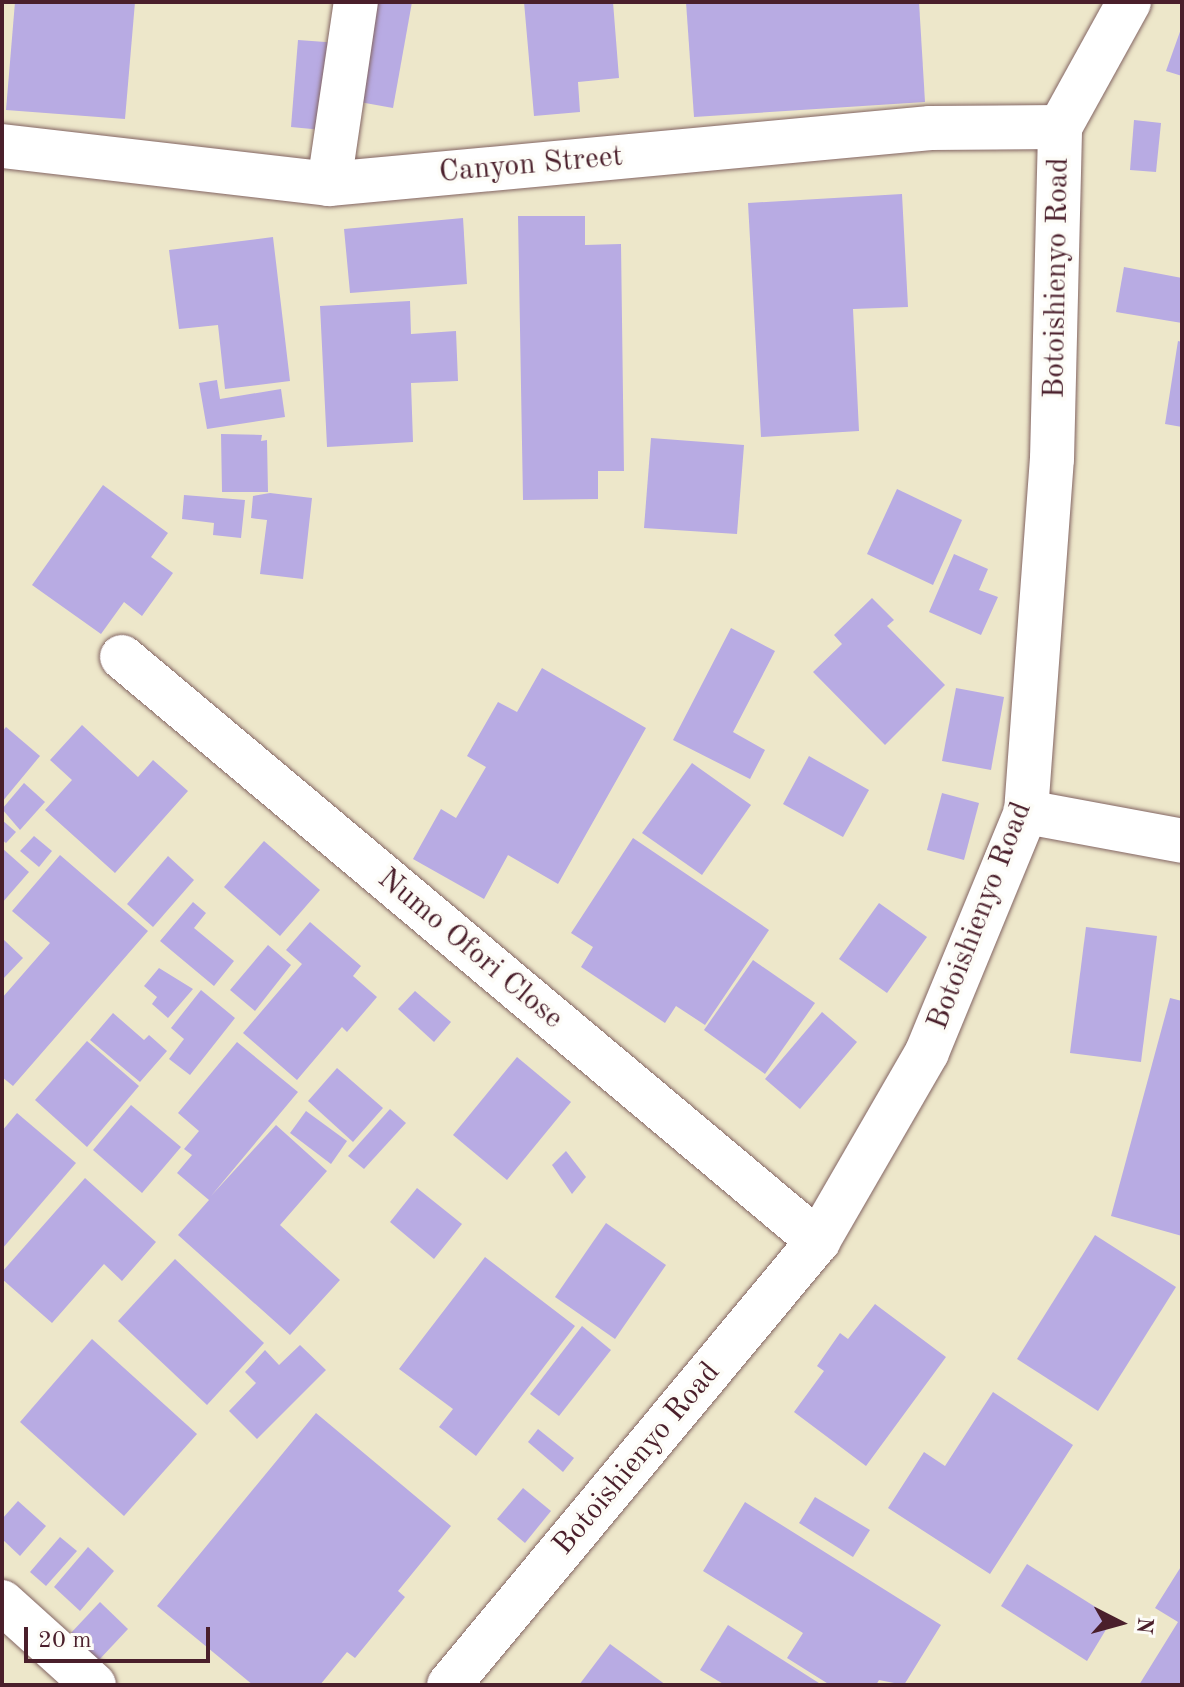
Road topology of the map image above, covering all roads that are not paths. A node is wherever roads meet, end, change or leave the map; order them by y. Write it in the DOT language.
graph roads {
  1 [pos="356,2"];
  2 [pos="1129,2"];
  3 [pos="1060,127"];
  4 [pos="2,146"];
  5 [pos="329,184"];
  6 [pos="122,657"];
  7 [pos="1026,812"];
  8 [pos="1182,841"];
  9 [pos="818,1241"];
  10 [pos="2,1602"];
  11 [pos="94,1685"];
  12 [pos="449,1685"];
  1 -- 5 [label="street"];
  2 -- 3 [label="street, Botoishienyo Road"];
  3 -- 5 [label="street, Canyon Street"];
  3 -- 7 [label="street, Botoishienyo Road"];
  4 -- 5 [label="street, Canyon Street"];
  6 -- 9 [label="street, Numo Ofori Close"];
  7 -- 8 [label="street"];
  7 -- 9 [label="street, Botoishienyo Road"];
  9 -- 12 [label="street, Botoishienyo Road"];
  10 -- 11 [label="street"];
}
